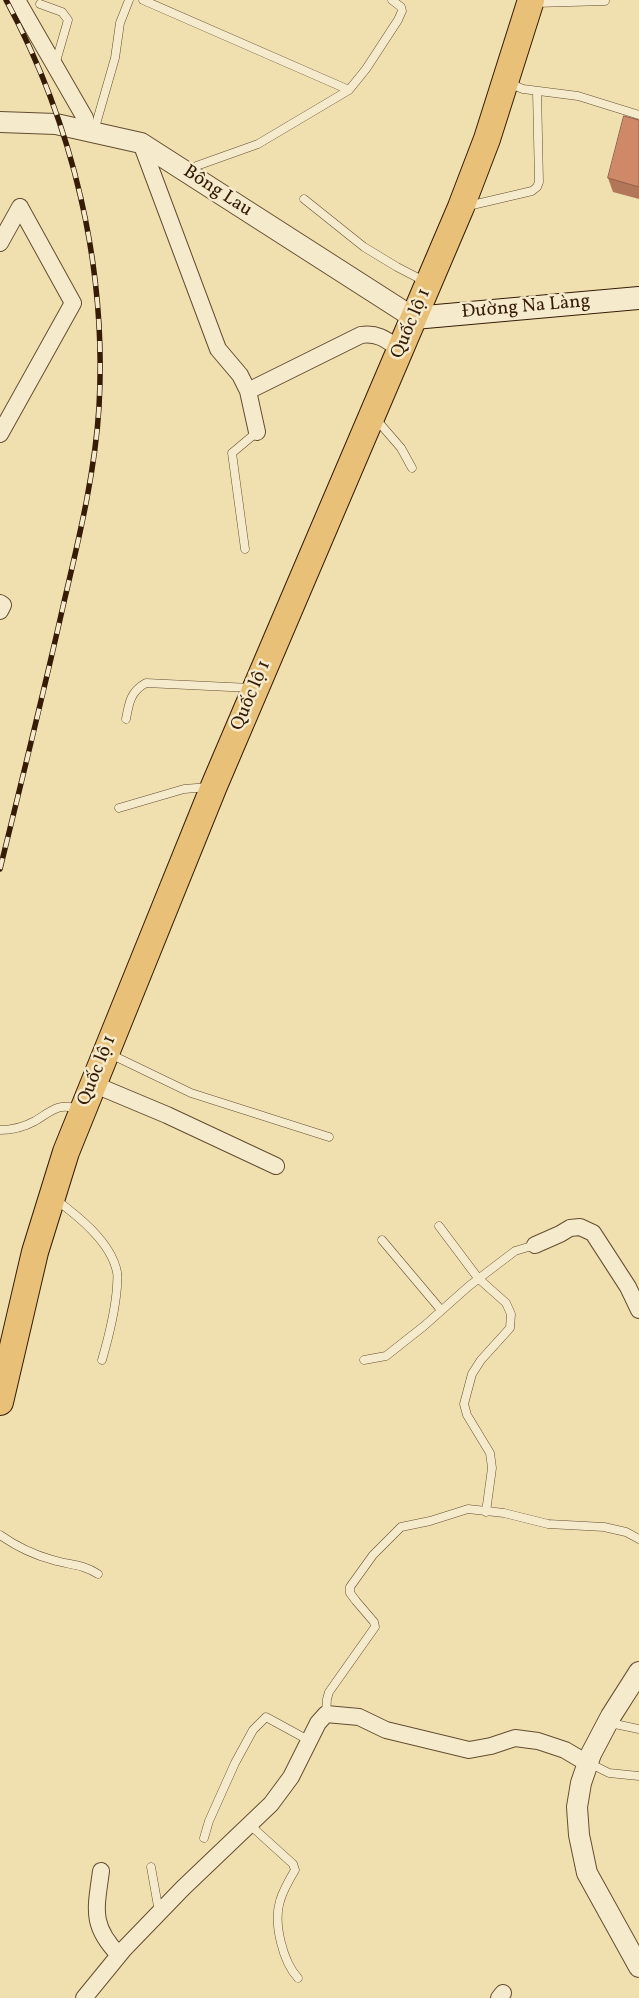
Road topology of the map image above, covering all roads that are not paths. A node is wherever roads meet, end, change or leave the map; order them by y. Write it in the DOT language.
graph roads {
  1 [pos="17,0"];
  2 [pos="129,0"];
  3 [pos="143,0"];
  4 [pos="392,0"];
  5 [pos="605,1"];
  6 [pos="530,2"];
  7 [pos="40,4"];
  8 [pos="55,67"];
  9 [pos="506,82"];
  10 [pos="349,90"];
  11 [pos="537,91"];
  12 [pos="639,115"];
  13 [pos="0,122"];
  14 [pos="90,132"];
  15 [pos="141,144"];
  16 [pos="183,171"];
  17 [pos="304,199"];
  18 [pos="461,207"];
  19 [pos="0,243"];
  20 [pos="429,283"];
  21 [pos="639,298"];
  22 [pos="414,318"];
  23 [pos="401,350"];
  24 [pos="248,391"];
  25 [pos="372,414"];
  26 [pos="257,432"];
  27 [pos="0,434"];
  28 [pos="412,468"];
  29 [pos="245,549"];
  30 [pos="0,603"];
  31 [pos="0,611"];
  32 [pos="256,688"];
  33 [pos="126,718"];
  34 [pos="214,786"];
  35 [pos="119,808"];
  36 [pos="106,1052"];
  37 [pos="93,1084"];
  38 [pos="83,1110"];
  39 [pos="0,1130"];
  40 [pos="329,1137"];
  41 [pos="276,1166"];
  42 [pos="53,1198"];
  43 [pos="439,1226"];
  44 [pos="382,1240"];
  45 [pos="535,1245"];
  46 [pos="478,1278"];
  47 [pos="442,1310"];
  48 [pos="639,1310"];
  49 [pos="102,1360"];
  50 [pos="364,1360"];
  51 [pos="0,1402"];
  52 [pos="486,1512"];
  53 [pos="0,1535"];
  54 [pos="639,1538"];
  55 [pos="98,1574"];
  56 [pos="639,1672"];
  57 [pos="326,1714"];
  58 [pos="608,1723"];
  59 [pos="639,1729"];
  60 [pos="310,1741"];
  61 [pos="587,1763"];
  62 [pos="639,1776"];
  63 [pos="250,1825"];
  64 [pos="204,1838"];
  65 [pos="152,1867"];
  66 [pos="101,1871"];
  67 [pos="159,1913"];
  68 [pos="119,1955"];
  69 [pos="639,1967"];
  70 [pos="298,1978"];
  71 [pos="84,1998"];
  1 -- 8 [label="street"];
  2 -- 14 [label="lane"];
  3 -- 10 [label="lane"];
  4 -- 10 [label="lane"];
  5 -- 6 [label="lane"];
  6 -- 9 [label="highway, Quốc lộ 1"];
  7 -- 8 [label="lane"];
  8 -- 14 [label="street"];
  9 -- 11 [label="lane"];
  9 -- 18 [label="highway, Quốc lộ 1"];
  10 -- 16 [label="lane"];
  11 -- 12 [label="lane"];
  11 -- 18 [label="lane"];
  13 -- 14 [label="street, Bông Lau"];
  14 -- 15 [label="street, Bông Lau"];
  15 -- 16 [label="street, Bông Lau"];
  15 -- 24 [label="street"];
  16 -- 22 [label="street, Bông Lau"];
  17 -- 20 [label="lane"];
  18 -- 20 [label="highway, Quốc lộ 1"];
  19 -- 27 [label="street"];
  20 -- 22 [label="highway, Quốc lộ 1"];
  21 -- 22 [label="main road, Đường Na Làng"];
  22 -- 23 [label="highway, Quốc lộ 1"];
  23 -- 24 [label="street"];
  23 -- 25 [label="highway, Quốc lộ 1"];
  24 -- 26 [label="street"];
  25 -- 28 [label="lane"];
  25 -- 32 [label="highway, Quốc lộ 1"];
  26 -- 29 [label="lane"];
  30 -- 31 [label="street"];
  32 -- 33 [label="lane"];
  32 -- 34 [label="highway, Quốc lộ 1"];
  34 -- 35 [label="lane"];
  34 -- 36 [label="highway, Quốc lộ 1"];
  36 -- 37 [label="highway, Quốc lộ 1"];
  36 -- 40 [label="lane"];
  37 -- 38 [label="highway, Quốc lộ 1"];
  37 -- 41 [label="street"];
  38 -- 39 [label="lane"];
  38 -- 42 [label="highway, Quốc lộ 1"];
  42 -- 49 [label="lane"];
  42 -- 51 [label="highway, Quốc lộ 1"];
  43 -- 46 [label="lane"];
  44 -- 47 [label="lane"];
  45 -- 46 [label="lane"];
  45 -- 48 [label="street"];
  46 -- 47 [label="lane"];
  46 -- 52 [label="lane"];
  47 -- 50 [label="lane"];
  52 -- 54 [label="lane"];
  52 -- 57 [label="lane"];
  53 -- 55 [label="lane"];
  56 -- 58 [label="street"];
  57 -- 60 [label="street"];
  57 -- 61 [label="street"];
  58 -- 59 [label="lane"];
  58 -- 61 [label="street"];
  60 -- 63 [label="street"];
  60 -- 64 [label="lane"];
  61 -- 62 [label="lane"];
  61 -- 69 [label="street"];
  63 -- 67 [label="street"];
  63 -- 70 [label="lane"];
  65 -- 67 [label="lane"];
  66 -- 68 [label="street"];
  67 -- 68 [label="street"];
  68 -- 71 [label="street"];
}
